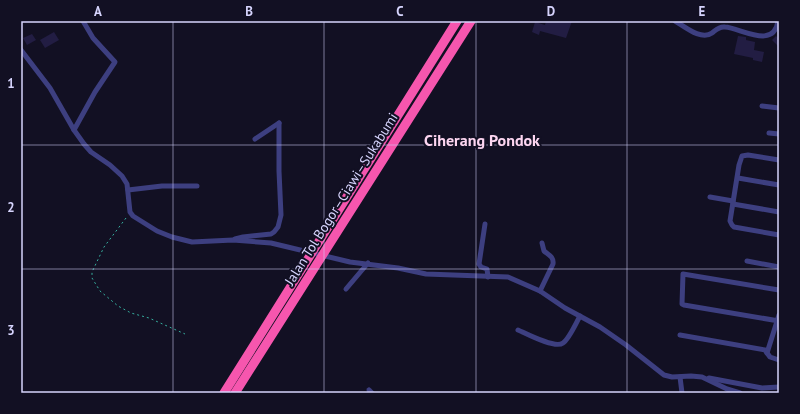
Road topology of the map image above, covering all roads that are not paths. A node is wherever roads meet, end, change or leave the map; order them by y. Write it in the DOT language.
graph roads {
  1 [pos="83,21"];
  2 [pos="457,21"];
  3 [pos="471,21"];
  4 [pos="675,21"];
  5 [pos="778,21"];
  6 [pos="21,50"];
  7 [pos="762,106"];
  8 [pos="779,108"];
  9 [pos="74,130"];
  10 [pos="769,132"];
  11 [pos="779,134"];
  12 [pos="255,139"];
  13 [pos="779,160"];
  14 [pos="738,178"];
  15 [pos="779,185"];
  16 [pos="196,186"];
  17 [pos="128,190"];
  18 [pos="710,197"];
  19 [pos="733,202"];
  20 [pos="779,212"];
  21 [pos="485,224"];
  22 [pos="779,235"];
  23 [pos="233,240"];
  24 [pos="542,243"];
  25 [pos="747,261"];
  26 [pos="368,263"];
  27 [pos="779,267"];
  28 [pos="488,277"];
  29 [pos="346,289"];
  30 [pos="779,290"];
  31 [pos="540,291"];
  32 [pos="580,316"];
  33 [pos="778,318"];
  34 [pos="518,330"];
  35 [pos="680,335"];
  36 [pos="767,353"];
  37 [pos="779,360"];
  38 [pos="680,377"];
  39 [pos="702,377"];
  40 [pos="779,387"];
  41 [pos="224,393"];
  42 [pos="235,393"];
  43 [pos="682,393"];
  44 [pos="740,393"];
  1 -- 9 [label="street"];
  2 -- 41 [label="highway, Jalan Tol Bogor–Ciawi–Sukabumi"];
  3 -- 42 [label="highway, Jalan Tol Bogor–Ciawi–Sukabumi"];
  4 -- 5 [label="street"];
  6 -- 9 [label="street"];
  7 -- 8 [label="street"];
  9 -- 17 [label="street"];
  10 -- 11 [label="street"];
  12 -- 23 [label="street"];
  13 -- 14 [label="street"];
  14 -- 15 [label="street"];
  14 -- 19 [label="street"];
  16 -- 17 [label="street"];
  17 -- 23 [label="street"];
  18 -- 19 [label="street"];
  19 -- 20 [label="street"];
  19 -- 22 [label="street"];
  21 -- 28 [label="street"];
  23 -- 26 [label="street"];
  24 -- 31 [label="street"];
  25 -- 27 [label="street"];
  26 -- 28 [label="street"];
  26 -- 29 [label="street"];
  28 -- 31 [label="street"];
  30 -- 33 [label="street"];
  31 -- 32 [label="street"];
  32 -- 34 [label="street"];
  32 -- 38 [label="street"];
  33 -- 36 [label="street"];
  35 -- 36 [label="street"];
  36 -- 37 [label="street"];
  38 -- 39 [label="street"];
  38 -- 43 [label="street"];
  39 -- 40 [label="street"];
  39 -- 44 [label="street"];
}
